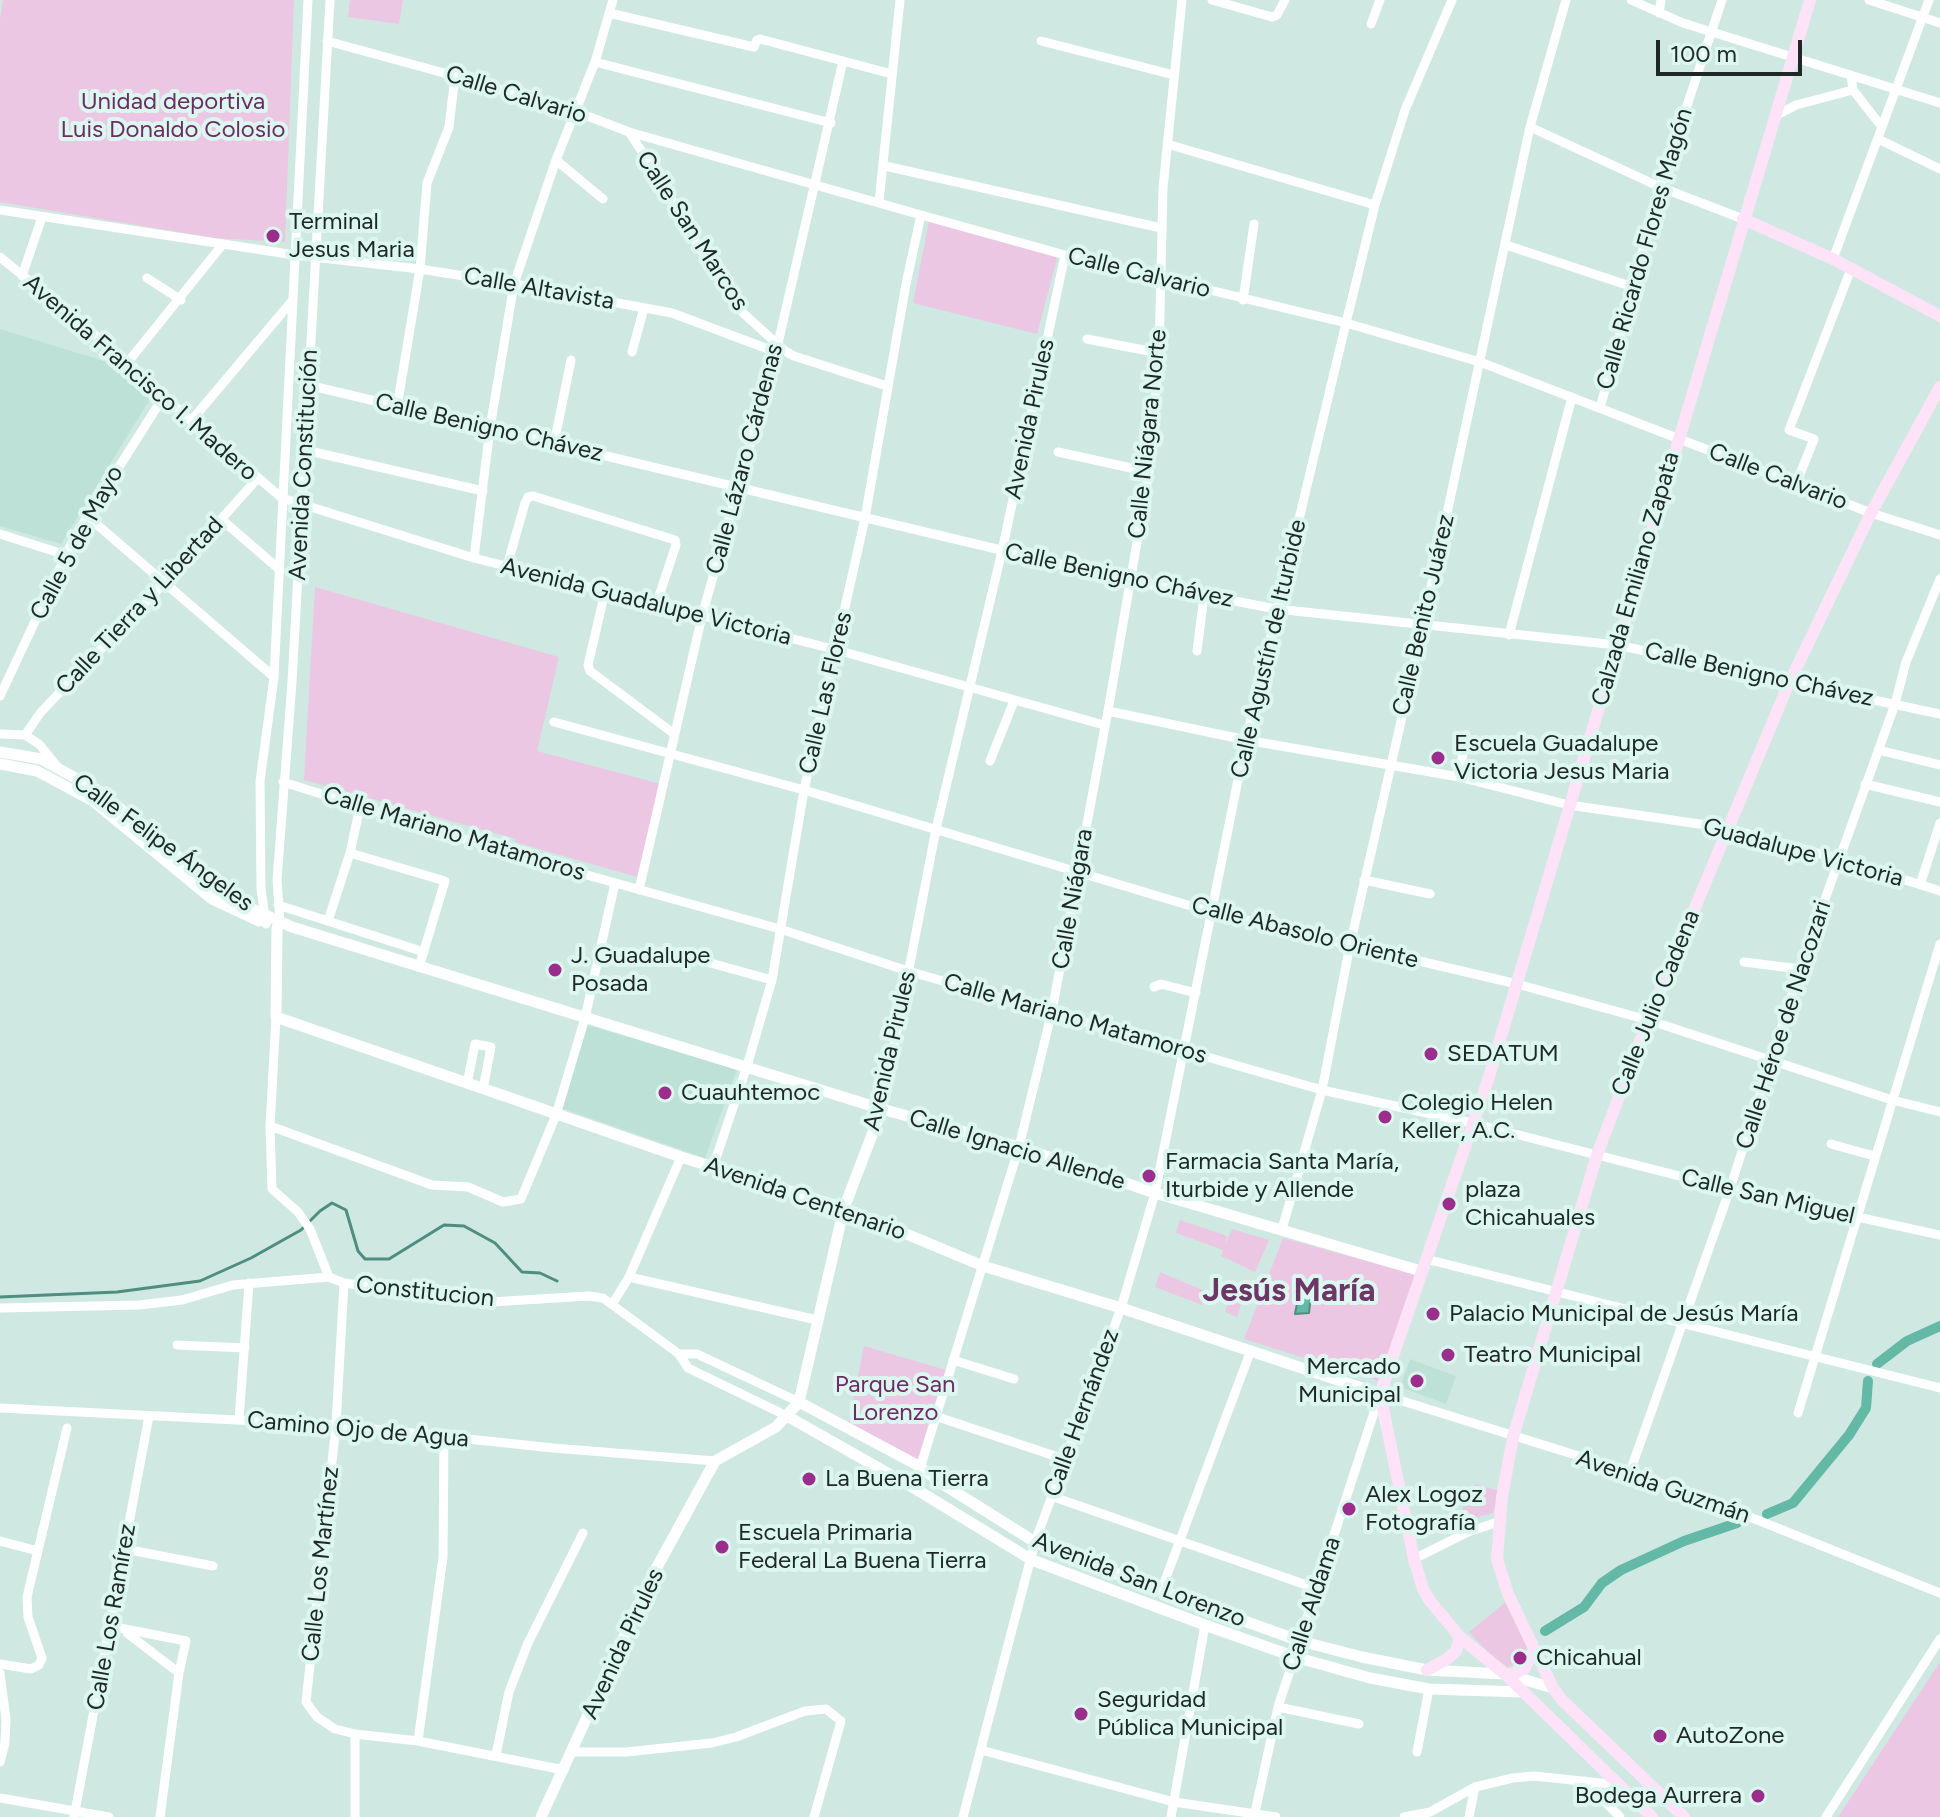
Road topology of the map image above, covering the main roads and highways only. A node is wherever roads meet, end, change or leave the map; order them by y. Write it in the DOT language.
graph roads {
  1 [pos="1810,0"];
  2 [pos="1743,219"];
  3 [pos="1940,316"];
  4 [pos="1940,387"];
  5 [pos="1460,1637"];
  6 [pos="1534,1650"];
  7 [pos="1427,1670"];
  8 [pos="1505,1674"];
  9 [pos="1562,1700"];
  10 [pos="1542,1710"];
  11 [pos="1652,1817"];
  12 [pos="1684,1817"];
  1 -- 2 [label="main road, Calzada Emiliano Zapata"];
  2 -- 3 [label="main road"];
  2 -- 5 [label="main road, Calzada Emiliano Zapata"];
  4 -- 6 [label="main road, Calle Julio Cadena"];
  5 -- 7 [label="main road"];
  5 -- 8 [label="main road"];
  6 -- 8 [label="main road"];
  6 -- 9 [label="main road, Calle Julio Cadena"];
  8 -- 10 [label="main road"];
  9 -- 10 [label="main road"];
  9 -- 12 [label="main road, Calle Julio Cadena"];
  10 -- 11 [label="main road"];
}
